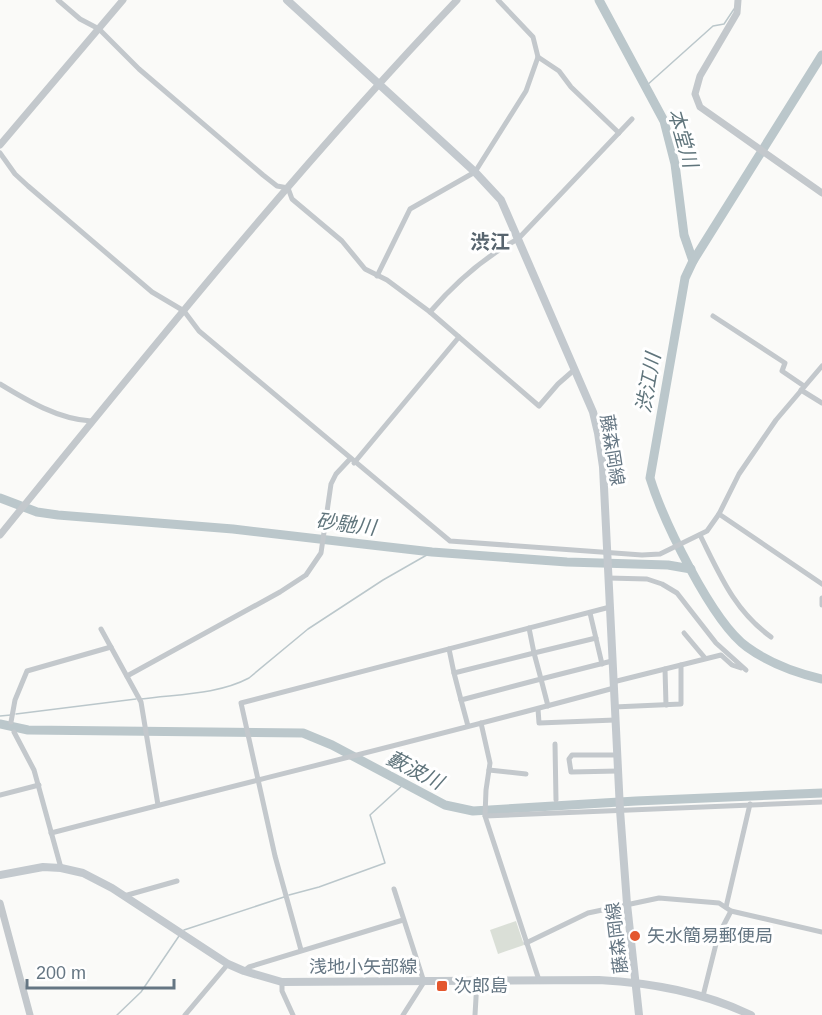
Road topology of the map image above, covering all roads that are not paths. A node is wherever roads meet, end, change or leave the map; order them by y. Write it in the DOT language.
graph roads {
  1 [pos="58,0"];
  2 [pos="123,0"];
  3 [pos="287,0"];
  4 [pos="457,0"];
  5 [pos="498,0"];
  6 [pos="739,1"];
  7 [pos="99,29"];
  8 [pos="538,57"];
  9 [pos="377,84"];
  10 [pos="632,119"];
  11 [pos="619,133"];
  12 [pos="0,144"];
  13 [pos="0,153"];
  14 [pos="475,172"];
  15 [pos="288,188"];
  16 [pos="822,193"];
  17 [pos="518,239"];
  18 [pos="377,276"];
  19 [pos="184,311"];
  20 [pos="430,312"];
  21 [pos="713,316"];
  22 [pos="459,337"];
  23 [pos="822,366"];
  24 [pos="574,370"];
  25 [pos="0,384"];
  26 [pos="803,388"];
  27 [pos="822,403"];
  28 [pos="91,422"];
  29 [pos="352,461"];
  30 [pos="719,514"];
  31 [pos="0,535"];
  32 [pos="700,535"];
  33 [pos="607,551"];
  34 [pos="608,578"];
  35 [pos="822,584"];
  36 [pos="822,598"];
  37 [pos="822,605"];
  38 [pos="610,607"];
  39 [pos="590,613"];
  40 [pos="529,628"];
  41 [pos="101,629"];
  42 [pos="684,633"];
  43 [pos="771,637"];
  44 [pos="596,638"];
  45 [pos="111,647"];
  46 [pos="449,649"];
  47 [pos="534,653"];
  48 [pos="705,658"];
  49 [pos="612,661"];
  50 [pos="602,664"];
  51 [pos="681,665"];
  52 [pos="665,669"];
  53 [pos="454,673"];
  54 [pos="128,676"];
  55 [pos="541,679"];
  56 [pos="614,685"];
  57 [pos="461,700"];
  58 [pos="666,705"];
  59 [pos="548,706"];
  60 [pos="614,707"];
  61 [pos="538,709"];
  62 [pos="615,720"];
  63 [pos="11,722"];
  64 [pos="481,723"];
  65 [pos="468,726"];
  66 [pos="14,732"];
  67 [pos="555,744"];
  68 [pos="617,755"];
  69 [pos="489,770"];
  70 [pos="618,771"];
  71 [pos="526,774"];
  72 [pos="258,779"];
  73 [pos="39,785"];
  74 [pos="0,795"];
  75 [pos="556,800"];
  76 [pos="822,802"];
  77 [pos="750,804"];
  78 [pos="158,805"];
  79 [pos="620,810"];
  80 [pos="485,816"];
  81 [pos="51,833"];
  82 [pos="61,868"];
  83 [pos="0,875"];
  84 [pos="177,881"];
  85 [pos="394,889"];
  86 [pos="124,896"];
  87 [pos="0,903"];
  88 [pos="627,904"];
  89 [pos="728,909"];
  90 [pos="403,920"];
  91 [pos="822,932"];
  92 [pos="526,943"];
  93 [pos="302,951"];
  94 [pos="228,964"];
  95 [pos="244,971"];
  96 [pos="539,980"];
  97 [pos="477,981"];
  98 [pos="282,982"];
  99 [pos="424,982"];
  100 [pos="637,982"];
  101 [pos="703,996"];
  102 [pos="30,1015"];
  103 [pos="185,1015"];
  104 [pos="293,1015"];
  105 [pos="403,1015"];
  106 [pos="476,1015"];
  107 [pos="639,1015"];
  108 [pos="751,1015"];
  1 -- 7 [label="street"];
  2 -- 7 [label="street"];
  3 -- 9 [label="main road, 藤森岡線"];
  4 -- 9 [label="street"];
  5 -- 8 [label="street"];
  6 -- 16 [label="street"];
  7 -- 12 [label="street"];
  7 -- 15 [label="street"];
  8 -- 11 [label="street"];
  8 -- 14 [label="street"];
  9 -- 14 [label="main road, 藤森岡線"];
  9 -- 15 [label="street"];
  10 -- 11 [label="street"];
  11 -- 17 [label="street"];
  13 -- 19 [label="street"];
  14 -- 17 [label="main road, 藤森岡線"];
  14 -- 18 [label="street"];
  15 -- 18 [label="street"];
  15 -- 19 [label="street"];
  17 -- 20 [label="street"];
  17 -- 24 [label="main road, 藤森岡線"];
  18 -- 20 [label="street"];
  19 -- 28 [label="street"];
  19 -- 29 [label="street"];
  20 -- 22 [label="street"];
  21 -- 26 [label="street"];
  22 -- 24 [label="street"];
  22 -- 29 [label="street"];
  23 -- 26 [label="street"];
  24 -- 33 [label="main road, 藤森岡線"];
  25 -- 28 [label="street"];
  26 -- 27 [label="street"];
  26 -- 30 [label="street"];
  28 -- 31 [label="street"];
  29 -- 33 [label="street"];
  29 -- 54 [label="street"];
  30 -- 32 [label="street"];
  30 -- 35 [label="street"];
  32 -- 33 [label="street"];
  32 -- 43 [label="street"];
  33 -- 34 [label="main road, 藤森岡線"];
  34 -- 38 [label="main road, 藤森岡線"];
  34 -- 48 [label="street"];
  36 -- 37 [label="street"];
  38 -- 39 [label="street"];
  38 -- 49 [label="main road, 藤森岡線"];
  39 -- 40 [label="street"];
  39 -- 44 [label="street"];
  40 -- 46 [label="street"];
  40 -- 47 [label="street"];
  41 -- 45 [label="street"];
  42 -- 48 [label="street"];
  44 -- 47 [label="street"];
  44 -- 50 [label="street"];
  45 -- 54 [label="street"];
  45 -- 63 [label="street"];
  46 -- 53 [label="street"];
  46 -- 72 [label="street"];
  47 -- 53 [label="street"];
  47 -- 55 [label="street"];
  48 -- 51 [label="street"];
  49 -- 50 [label="street"];
  49 -- 56 [label="main road, 藤森岡線"];
  50 -- 55 [label="street"];
  51 -- 52 [label="street"];
  51 -- 58 [label="street"];
  52 -- 56 [label="street"];
  52 -- 58 [label="street"];
  53 -- 57 [label="street"];
  54 -- 78 [label="street"];
  55 -- 57 [label="street"];
  55 -- 59 [label="street"];
  56 -- 59 [label="street"];
  56 -- 60 [label="main road, 藤森岡線"];
  57 -- 65 [label="street"];
  58 -- 60 [label="street"];
  59 -- 61 [label="street"];
  60 -- 62 [label="main road, 藤森岡線"];
  61 -- 62 [label="street"];
  61 -- 64 [label="street"];
  62 -- 68 [label="main road, 藤森岡線"];
  64 -- 65 [label="street"];
  64 -- 69 [label="street"];
  65 -- 72 [label="street"];
  66 -- 73 [label="street"];
  67 -- 75 [label="street"];
  68 -- 70 [label="main road, 藤森岡線"];
  68 -- 70 [label="street"];
  69 -- 71 [label="street"];
  69 -- 80 [label="street"];
  70 -- 79 [label="main road, 藤森岡線"];
  72 -- 78 [label="street"];
  72 -- 93 [label="street"];
  73 -- 74 [label="street"];
  73 -- 81 [label="street"];
  76 -- 77 [label="street"];
  77 -- 79 [label="street"];
  77 -- 89 [label="street"];
  78 -- 81 [label="street"];
  79 -- 80 [label="street"];
  79 -- 88 [label="main road, 藤森岡線"];
  80 -- 92 [label="street"];
  81 -- 82 [label="street"];
  82 -- 83 [label="main road, 浅地小矢部線"];
  82 -- 86 [label="main road, 浅地小矢部線"];
  84 -- 86 [label="street"];
  85 -- 90 [label="street"];
  86 -- 94 [label="main road, 浅地小矢部線"];
  87 -- 102 [label="street"];
  88 -- 89 [label="street"];
  88 -- 92 [label="street"];
  88 -- 100 [label="main road, 藤森岡線"];
  89 -- 91 [label="street"];
  89 -- 101 [label="street"];
  90 -- 93 [label="street"];
  90 -- 99 [label="street"];
  92 -- 96 [label="street"];
  93 -- 95 [label="street"];
  94 -- 95 [label="main road, 浅地小矢部線"];
  94 -- 103 [label="street"];
  95 -- 98 [label="main road, 浅地小矢部線"];
  96 -- 97 [label="main road, 浅地小矢部線"];
  96 -- 100 [label="main road, 浅地小矢部線"];
  97 -- 99 [label="main road, 浅地小矢部線"];
  97 -- 106 [label="street"];
  98 -- 99 [label="main road, 浅地小矢部線"];
  98 -- 104 [label="street"];
  99 -- 105 [label="street"];
  100 -- 101 [label="main road, 浅地小矢部線"];
  100 -- 107 [label="main road, 藤森岡線"];
  101 -- 108 [label="main road, 浅地小矢部線"];
}
